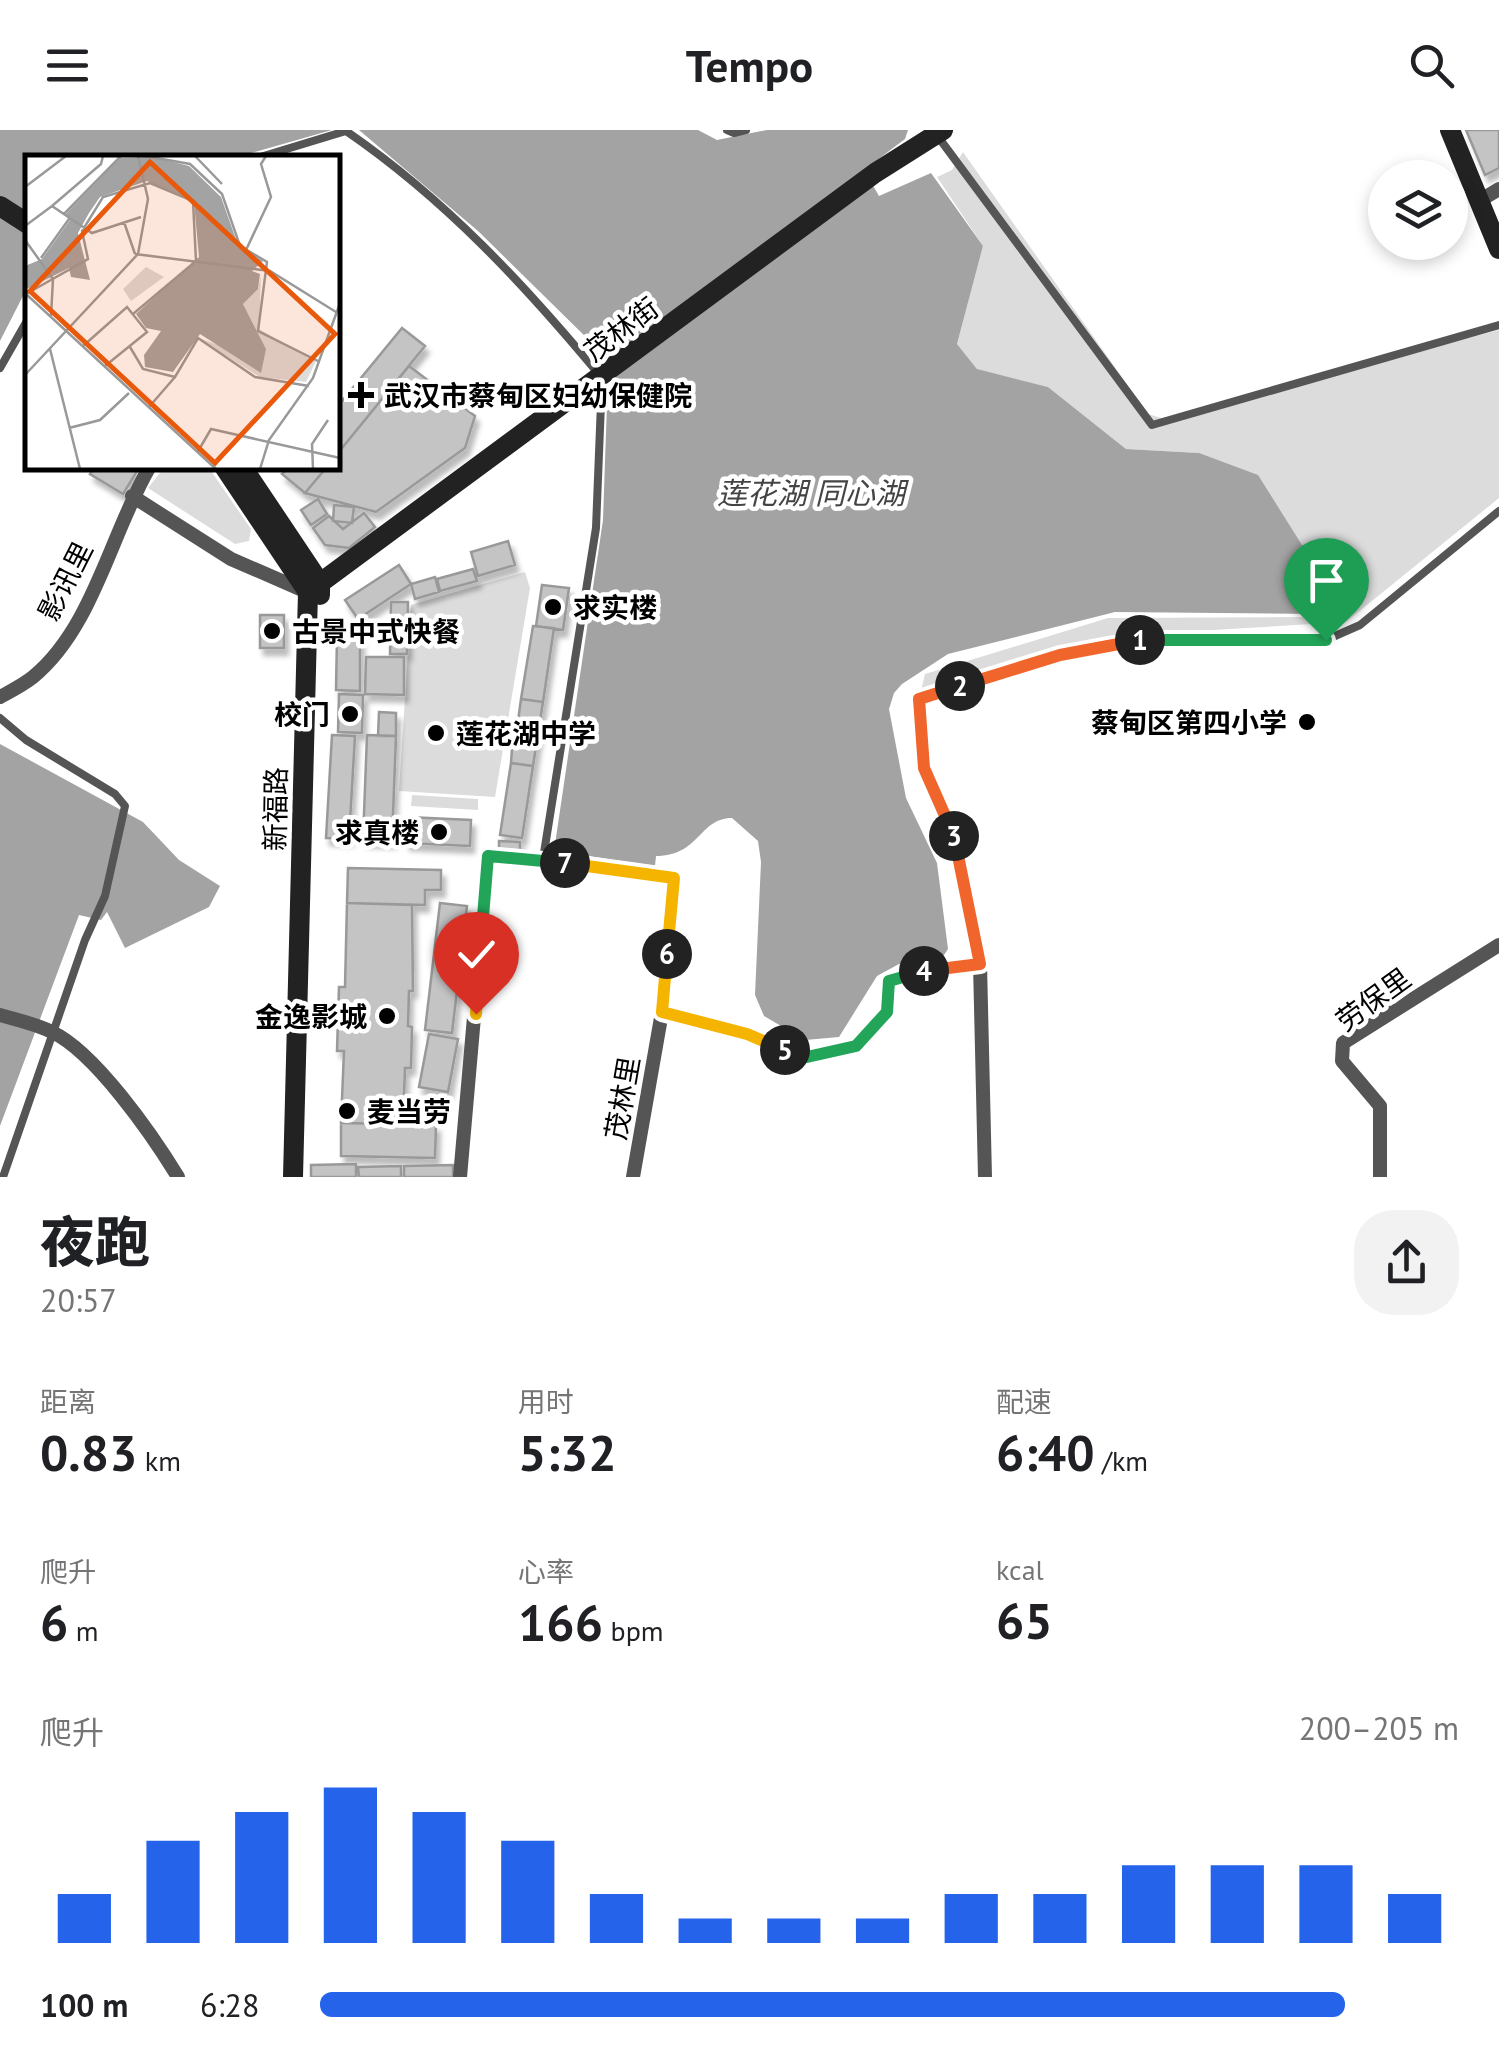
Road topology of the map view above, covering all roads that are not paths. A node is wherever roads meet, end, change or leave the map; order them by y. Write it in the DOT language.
graph roads {
  1 [pos="727,130"];
  2 [pos="746,130"];
  3 [pos="966,130"];
  4 [pos="1450,130"];
  5 [pos="938,131"];
  6 [pos="266,155"];
  7 [pos="1499,189"];
  8 [pos="1478,201"];
  9 [pos="0,206"];
  10 [pos="0,218"];
  11 [pos="25,222"];
  12 [pos="25,232"];
  13 [pos="1499,249"];
  14 [pos="25,325"];
  15 [pos="1499,325"];
  16 [pos="0,368"];
  17 [pos="602,378"];
  18 [pos="148,470"];
  19 [pos="226,470"];
  20 [pos="244,470"];
  21 [pos="132,496"];
  22 [pos="1499,511"];
  23 [pos="314,588"];
  24 [pos="0,698"];
  25 [pos="0,718"];
  26 [pos="542,860"];
  27 [pos="1499,945"];
  28 [pos="980,964"];
  29 [pos="662,1012"];
  30 [pos="0,1015"];
  31 [pos="53,1032"];
  32 [pos="3,1177"];
  33 [pos="178,1177"];
  34 [pos="293,1177"];
  35 [pos="307,1177"];
  36 [pos="460,1177"];
  37 [pos="634,1177"];
  38 [pos="985,1177"];
  39 [pos="1380,1177"];
  1 -- 2 [label="lane"];
  3 -- 5 [label="street, 茂林街"];
  4 -- 8 [label="street"];
  5 -- 15 [label="lane"];
  5 -- 17 [label="street, 茂林街"];
  6 -- 17 [label="lane"];
  7 -- 8 [label="street"];
  8 -- 13 [label="street"];
  9 -- 11 [label="street"];
  10 -- 12 [label="street"];
  14 -- 16 [label="lane"];
  17 -- 23 [label="street, 茂林街"];
  17 -- 26 [label="lane"];
  18 -- 21 [label="street, 影讯里"];
  19 -- 23 [label="street"];
  20 -- 23 [label="street"];
  21 -- 23 [label="street"];
  21 -- 24 [label="street, 影讯里"];
  22 -- 28 [label="lane"];
  23 -- 34 [label="street, 新福路"];
  23 -- 35 [label="street, 新福路"];
  25 -- 31 [label="lane"];
  26 -- 29 [label="street, 茂林里"];
  26 -- 36 [label="street, 茂林里"];
  27 -- 39 [label="street, 劳保里"];
  28 -- 29 [label="lane"];
  28 -- 38 [label="street"];
  29 -- 37 [label="street, 茂林里"];
  30 -- 31 [label="street"];
  31 -- 32 [label="lane"];
  31 -- 33 [label="street"];
}
